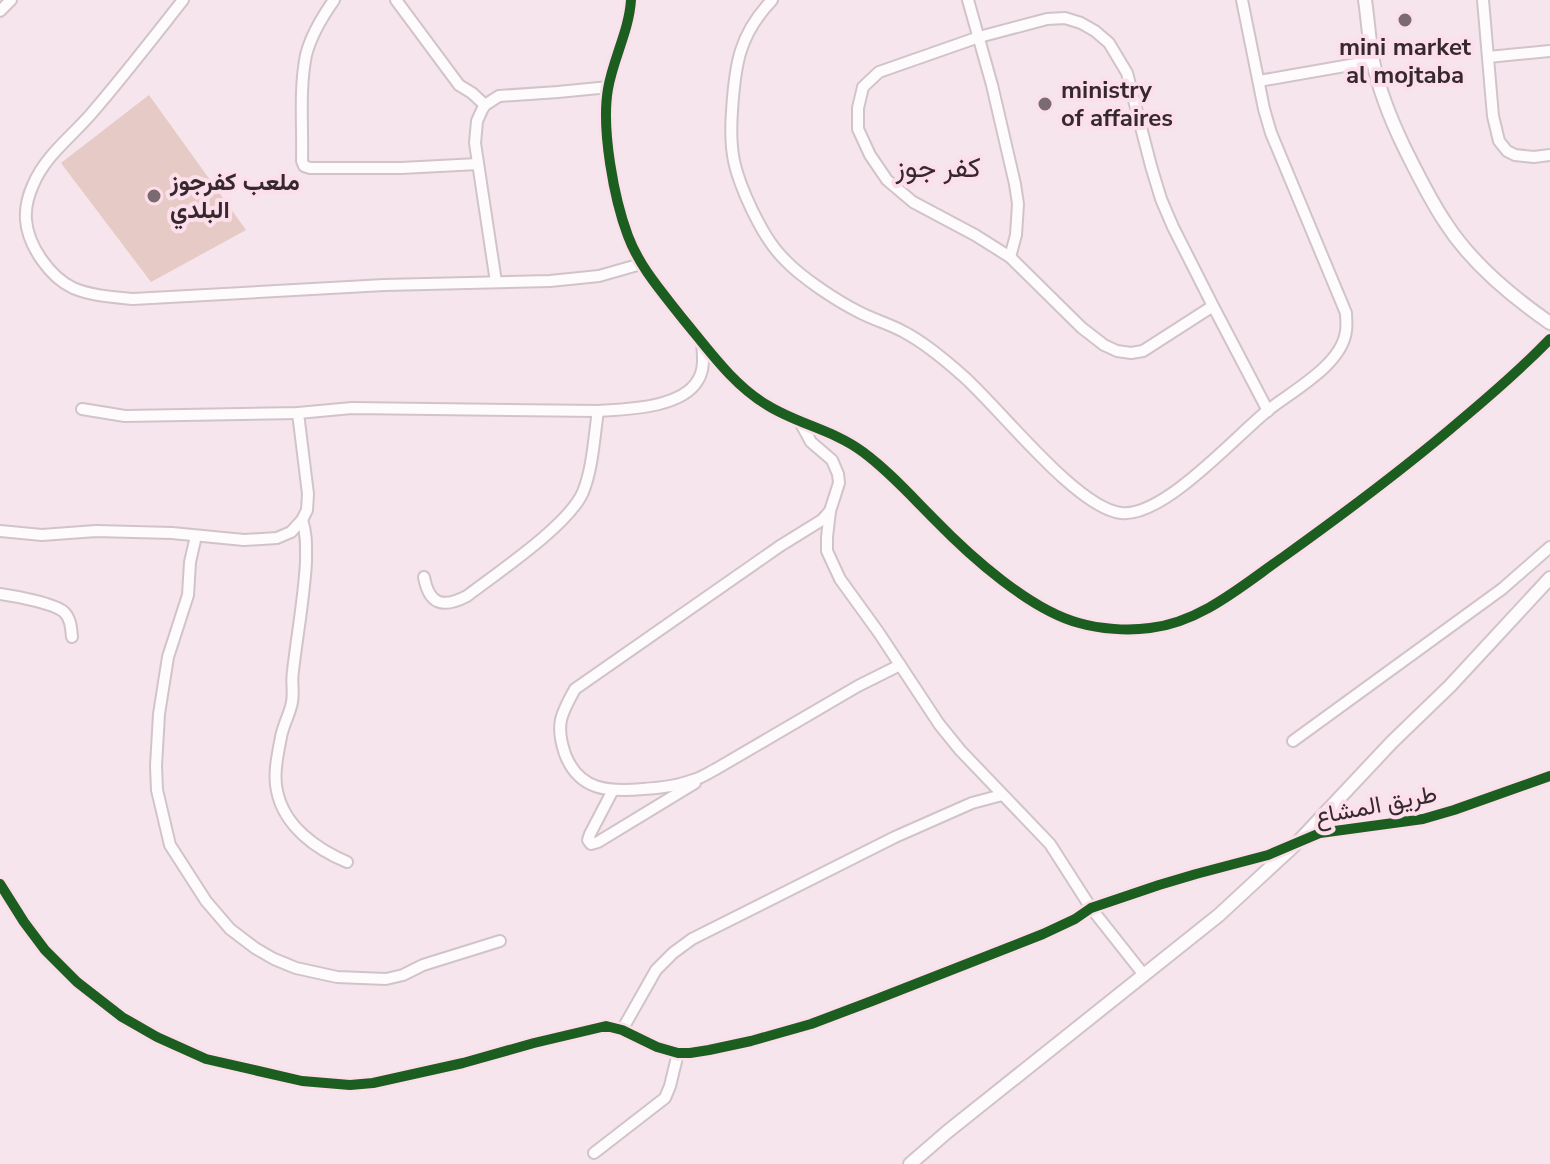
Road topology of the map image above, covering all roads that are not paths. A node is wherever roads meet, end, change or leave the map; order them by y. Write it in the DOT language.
graph roads {
  1 [pos="11,0"];
  2 [pos="183,0"];
  3 [pos="334,0"];
  4 [pos="396,0"];
  5 [pos="631,0"];
  6 [pos="772,0"];
  7 [pos="968,0"];
  8 [pos="1242,0"];
  9 [pos="1365,0"];
  10 [pos="1483,0"];
  11 [pos="0,11"];
  12 [pos="979,37"];
  13 [pos="1550,51"];
  14 [pos="1488,57"];
  15 [pos="1373,61"];
  16 [pos="1259,81"];
  17 [pos="609,87"];
  18 [pos="485,105"];
  19 [pos="1550,155"];
  20 [pos="478,164"];
  21 [pos="1010,257"];
  22 [pos="641,264"];
  23 [pos="496,282"];
  24 [pos="1213,306"];
  25 [pos="1550,323"];
  26 [pos="1550,339"];
  27 [pos="702,342"];
  28 [pos="82,409"];
  29 [pos="598,411"];
  30 [pos="1268,411"];
  31 [pos="298,413"];
  32 [pos="800,422"];
  33 [pos="830,511"];
  34 [pos="302,520"];
  35 [pos="0,531"];
  36 [pos="196,536"];
  37 [pos="1550,547"];
  38 [pos="424,577"];
  39 [pos="1550,578"];
  40 [pos="0,594"];
  41 [pos="72,637"];
  42 [pos="900,665"];
  43 [pos="1293,741"];
  44 [pos="716,769"];
  45 [pos="1550,776"];
  46 [pos="613,790"];
  47 [pos="1002,795"];
  48 [pos="1299,841"];
  49 [pos="347,862"];
  50 [pos="0,884"];
  51 [pos="1091,908"];
  52 [pos="500,941"];
  53 [pos="1144,975"];
  54 [pos="622,1030"];
  55 [pos="678,1053"];
  56 [pos="594,1153"];
  57 [pos="910,1164"];
  1 -- 11 [label="street"];
  2 -- 23 [label="street"];
  3 -- 20 [label="street"];
  4 -- 18 [label="street"];
  5 -- 17 [label="street"];
  6 -- 30 [label="street"];
  7 -- 12 [label="street"];
  8 -- 16 [label="street"];
  9 -- 15 [label="street"];
  10 -- 14 [label="street"];
  12 -- 21 [label="street"];
  12 -- 21 [label="street"];
  12 -- 24 [label="street"];
  13 -- 14 [label="street"];
  14 -- 19 [label="street"];
  15 -- 16 [label="street"];
  15 -- 25 [label="street"];
  16 -- 30 [label="street"];
  17 -- 18 [label="street"];
  17 -- 22 [label="street"];
  18 -- 20 [label="street"];
  20 -- 23 [label="street"];
  21 -- 24 [label="street"];
  22 -- 23 [label="street"];
  22 -- 27 [label="street"];
  24 -- 30 [label="street"];
  26 -- 32 [label="street"];
  27 -- 29 [label="street"];
  27 -- 32 [label="street"];
  28 -- 31 [label="street"];
  29 -- 31 [label="street"];
  29 -- 38 [label="street"];
  31 -- 34 [label="street"];
  32 -- 33 [label="street"];
  33 -- 42 [label="street"];
  33 -- 46 [label="street"];
  34 -- 36 [label="street"];
  34 -- 49 [label="street"];
  35 -- 36 [label="street"];
  36 -- 52 [label="street"];
  37 -- 43 [label="street"];
  39 -- 48 [label="street"];
  40 -- 41 [label="street"];
  42 -- 44 [label="street"];
  42 -- 47 [label="street"];
  44 -- 46 [label="street"];
  44 -- 46 [label="street"];
  45 -- 48 [label="street, طريق المشاع"];
  47 -- 51 [label="street"];
  47 -- 54 [label="street"];
  48 -- 51 [label="street, طريق المشاع"];
  48 -- 53 [label="street"];
  50 -- 54 [label="street"];
  51 -- 53 [label="street"];
  51 -- 55 [label="street, طريق المشاع"];
  53 -- 57 [label="street"];
  54 -- 55 [label="street"];
  55 -- 56 [label="street"];
}
